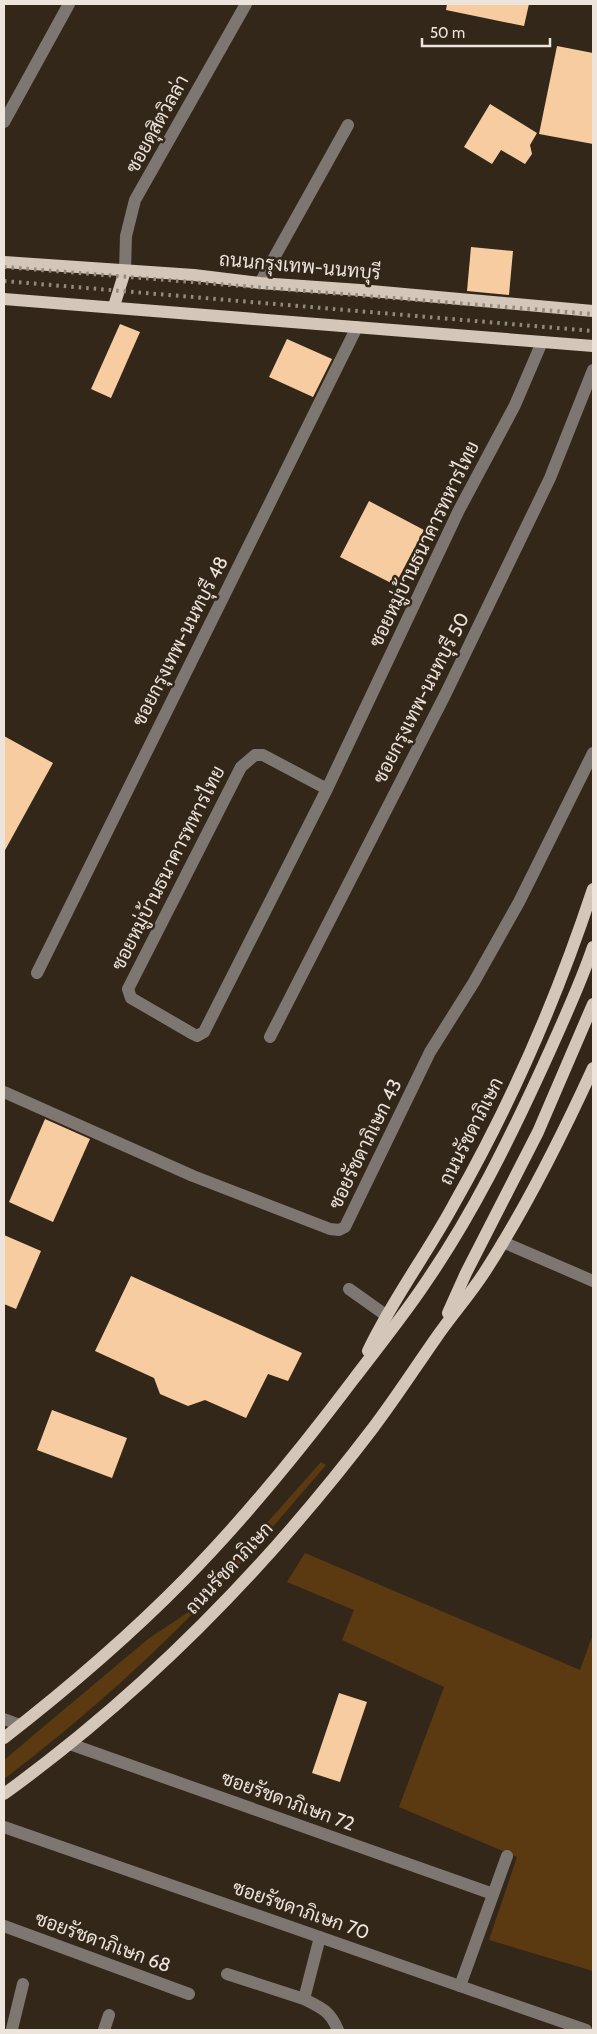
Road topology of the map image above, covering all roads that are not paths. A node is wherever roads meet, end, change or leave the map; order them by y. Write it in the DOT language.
graph roads {
  1 [pos="69,4"];
  2 [pos="246,4"];
  3 [pos="4,122"];
  4 [pos="348,125"];
  5 [pos="4,262"];
  6 [pos="125,271"];
  7 [pos="260,283"];
  8 [pos="4,298"];
  9 [pos="114,306"];
  10 [pos="593,311"];
  11 [pos="357,327"];
  12 [pos="542,342"];
  13 [pos="593,346"];
  14 [pos="593,370"];
  15 [pos="593,753"];
  16 [pos="327,789"];
  17 [pos="593,889"];
  18 [pos="593,948"];
  19 [pos="37,973"];
  20 [pos="593,1004"];
  21 [pos="270,1037"];
  22 [pos="593,1068"];
  23 [pos="4,1092"];
  24 [pos="503,1242"];
  25 [pos="593,1282"];
  26 [pos="349,1289"];
  27 [pos="387,1316"];
  28 [pos="442,1330"];
  29 [pos="356,1376"];
  30 [pos="4,1719"];
  31 [pos="20,1725"];
  32 [pos="4,1738"];
  33 [pos="70,1744"];
  34 [pos="4,1794"];
  35 [pos="4,1827"];
  36 [pos="506,1856"];
  37 [pos="492,1894"];
  38 [pos="4,1926"];
  39 [pos="320,1937"];
  40 [pos="227,1974"];
  41 [pos="23,1984"];
  42 [pos="460,1986"];
  43 [pos="189,1994"];
  44 [pos="304,1999"];
  45 [pos="109,2015"];
  46 [pos="10,2028"];
  47 [pos="104,2030"];
  48 [pos="338,2030"];
  49 [pos="586,2030"];
  1 -- 3 [label="street"];
  2 -- 6 [label="street, ซอยดุสิตวิลล่า"];
  4 -- 7 [label="street"];
  5 -- 6 [label="main road, ถนนกรุงเทพ-นนทบุรี"];
  6 -- 7 [label="main road, ถนนกรุงเทพ-นนทบุรี"];
  6 -- 9 [label="main road"];
  7 -- 10 [label="main road, ถนนกรุงเทพ-นนทบุรี"];
  8 -- 9 [label="main road"];
  9 -- 11 [label="main road"];
  11 -- 12 [label="main road"];
  11 -- 19 [label="street, ซอยกรุงเทพ-นนทบุรี 48"];
  12 -- 13 [label="main road"];
  12 -- 16 [label="street, ซอยหมู่บ้านธนาคารทหารไทย"];
  14 -- 21 [label="street, ซอยกรุงเทพ-นนทบุรี 50"];
  15 -- 23 [label="street, ซอยรัชดาภิเษก 43"];
  16 -- 16 [label="street, ซอยหมู่บ้านธนาคารทหารไทย"];
  17 -- 27 [label="main road, ถนนรัชดาภิเษก"];
  18 -- 29 [label="main road, ถนนรัชดาภิเษก"];
  20 -- 28 [label="main road, ถนนรัชดาภิเษก"];
  22 -- 24 [label="main road, ถนนรัชดาภิเษก"];
  24 -- 25 [label="street"];
  24 -- 28 [label="main road, ถนนรัชดาภิเษก"];
  26 -- 27 [label="street"];
  27 -- 29 [label="main road, ถนนรัชดาภิเษก"];
  28 -- 33 [label="main road, ถนนรัชดาภิเษก"];
  29 -- 31 [label="main road, ถนนรัชดาภิเษก"];
  30 -- 31 [label="street"];
  31 -- 32 [label="main road, ถนนรัชดาภิเษก"];
  33 -- 34 [label="main road, ถนนรัชดาภิเษก"];
  33 -- 37 [label="street, ซอยรัชดาภิเษก 72"];
  35 -- 39 [label="street, ซอยรัชดาภิเษก 70"];
  36 -- 37 [label="street"];
  37 -- 42 [label="street"];
  38 -- 43 [label="street, ซอยรัชดาภิเษก 68"];
  39 -- 42 [label="street, ซอยรัชดาภิเษก 70"];
  39 -- 44 [label="street"];
  40 -- 44 [label="street"];
  41 -- 46 [label="street"];
  42 -- 49 [label="street, ซอยรัชดาภิเษก 70"];
  44 -- 48 [label="street"];
  45 -- 47 [label="street"];
}
